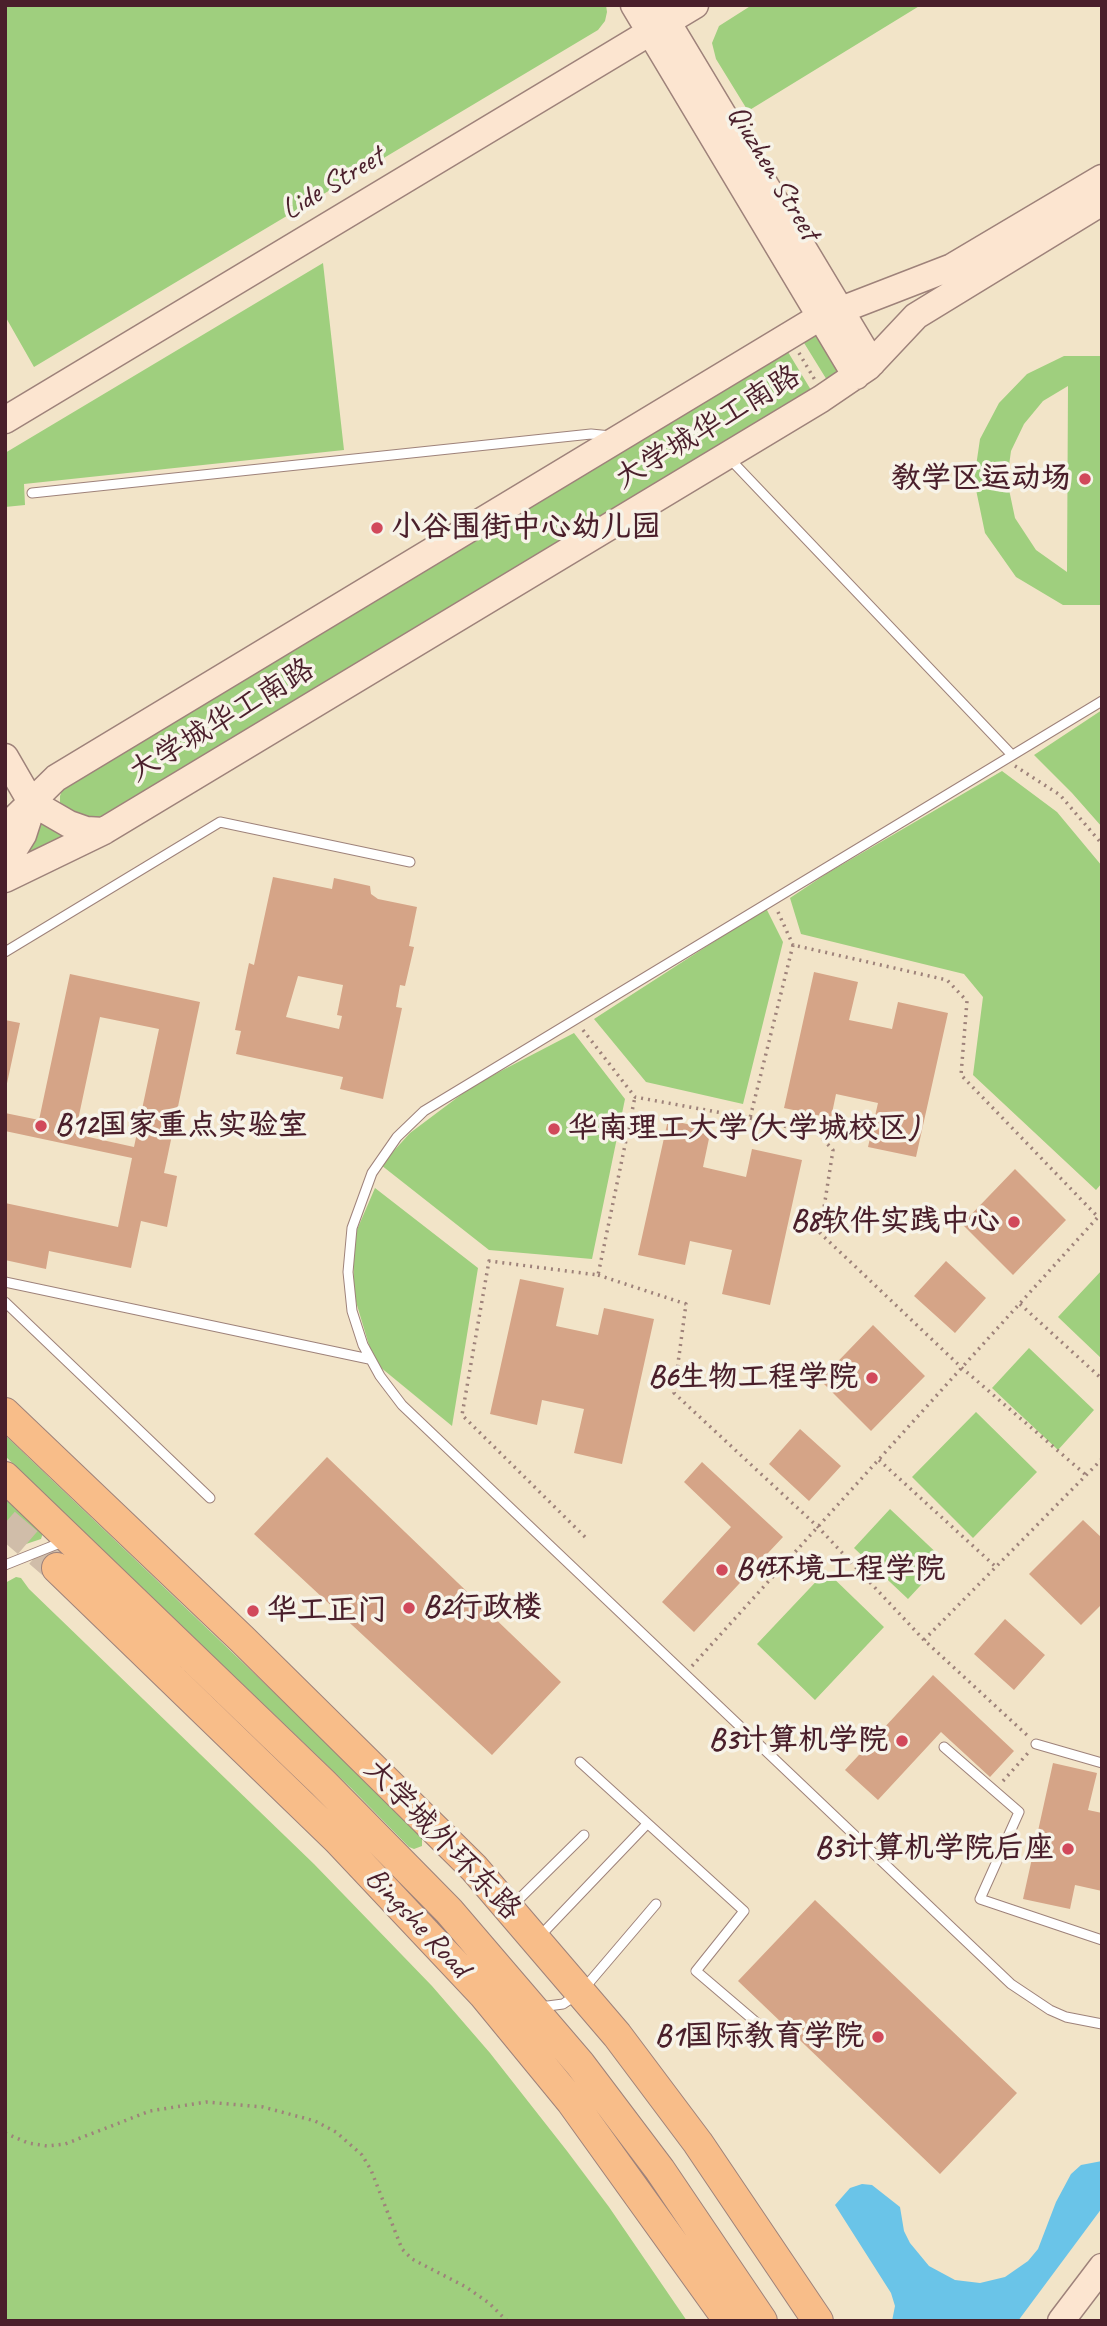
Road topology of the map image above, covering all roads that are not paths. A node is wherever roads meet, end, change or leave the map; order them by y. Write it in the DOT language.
graph roads {
  1 [pos="634,5"];
  2 [pos="695,5"];
  3 [pos="658,20"];
  4 [pos="1102,178"];
  5 [pos="1102,202"];
  6 [pos="831,314"];
  7 [pos="864,369"];
  8 [pos="5,421"];
  9 [pos="618,439"];
  10 [pos="727,456"];
  11 [pos="32,493"];
  12 [pos="1102,701"];
  13 [pos="5,757"];
  14 [pos="1008,757"];
  15 [pos="32,802"];
  16 [pos="5,828"];
  17 [pos="104,831"];
  18 [pos="5,858"];
  19 [pos="410,862"];
  20 [pos="5,879"];
  21 [pos="5,952"];
  22 [pos="5,1282"];
  23 [pos="5,1302"];
  24 [pos="369,1359"];
  25 [pos="5,1413"];
  26 [pos="5,1477"];
  27 [pos="210,1498"];
  28 [pos="70,1539"];
  29 [pos="5,1565"];
  30 [pos="57,1568"];
  31 [pos="1036,1744"];
  32 [pos="944,1746"];
  33 [pos="580,1762"];
  34 [pos="1102,1763"];
  35 [pos="648,1824"];
  36 [pos="442,1835"];
  37 [pos="584,1835"];
  38 [pos="410,1869"];
  39 [pos="656,1904"];
  40 [pos="509,1908"];
  41 [pos="537,1940"];
  42 [pos="1102,1940"];
  43 [pos="581,1992"];
  44 [pos="531,2006"];
  45 [pos="1102,2024"];
  46 [pos="764,2029"];
  47 [pos="671,2107"];
  48 [pos="634,2135"];
  49 [pos="1102,2267"];
  50 [pos="729,2321"];
  51 [pos="762,2321"];
  52 [pos="818,2321"];
  53 [pos="1061,2321"];
  1 -- 3 [label="main road, Qiuzhen Street"];
  2 -- 3 [label="main road, Lide Street"];
  3 -- 6 [label="main road, Qiuzhen Street"];
  3 -- 8 [label="main road, Lide Street"];
  4 -- 6 [label="main road, 大学城华工南路"];
  5 -- 7 [label="main road, 大学城华工南路"];
  6 -- 7 [label="main road, Qiuzhen Street"];
  6 -- 9 [label="main road, 大学城华工南路"];
  7 -- 10 [label="main road, 大学城华工南路"];
  9 -- 11 [label="lane"];
  9 -- 15 [label="main road, 大学城华工南路"];
  10 -- 14 [label="lane"];
  10 -- 17 [label="main road, 大学城华工南路"];
  12 -- 14 [label="lane"];
  13 -- 15 [label="main road"];
  14 -- 24 [label="lane"];
  15 -- 16 [label="main road, 大学城华工南路"];
  15 -- 17 [label="main road"];
  15 -- 18 [label="main road"];
  17 -- 20 [label="main road, 大学城华工南路"];
  19 -- 21 [label="lane"];
  22 -- 24 [label="lane"];
  23 -- 27 [label="lane"];
  24 -- 45 [label="lane"];
  25 -- 36 [label="main road, 大学城外环东路"];
  26 -- 28 [label="main road, 大学城外环东路"];
  28 -- 29 [label="lane"];
  28 -- 38 [label="main road, 大学城外环东路"];
  30 -- 50 [label="main road, Bingshe Road"];
  31 -- 34 [label="lane"];
  32 -- 42 [label="lane"];
  33 -- 35 [label="lane"];
  35 -- 41 [label="lane"];
  35 -- 46 [label="lane"];
  36 -- 38 [label="main road"];
  36 -- 40 [label="main road, 大学城外环东路"];
  37 -- 40 [label="lane"];
  38 -- 44 [label="main road, 大学城外环东路"];
  39 -- 43 [label="lane"];
  40 -- 41 [label="main road, 大学城外环东路"];
  41 -- 43 [label="main road, 大学城外环东路"];
  43 -- 44 [label="lane"];
  43 -- 47 [label="main road, 大学城外环东路"];
  44 -- 48 [label="main road, 大学城外环东路"];
  47 -- 48 [label="main road"];
  47 -- 52 [label="main road, 大学城外环东路"];
  48 -- 51 [label="main road, 大学城外环东路"];
  49 -- 53 [label="main road"];
}
